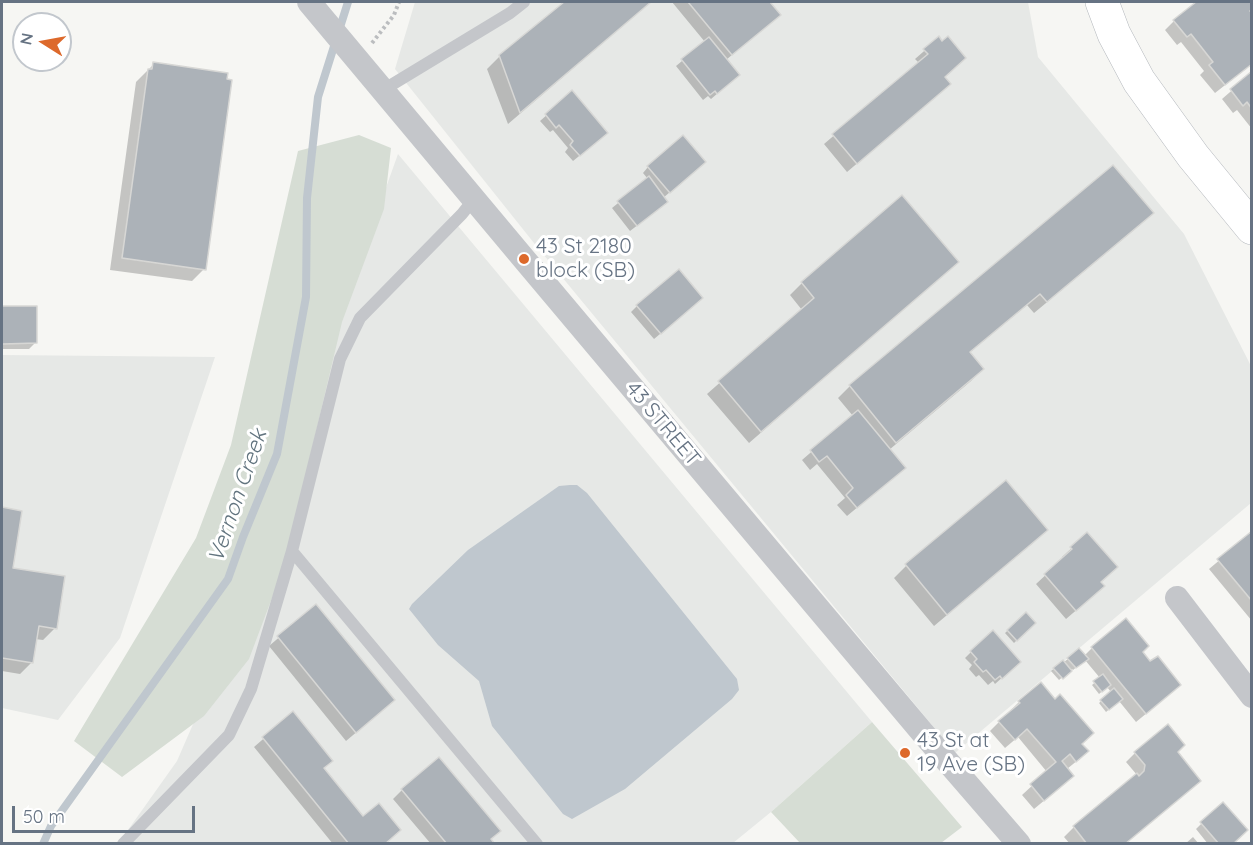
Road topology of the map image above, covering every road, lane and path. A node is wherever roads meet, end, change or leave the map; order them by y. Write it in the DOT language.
graph roads {
  1 [pos="399,2"];
  2 [pos="524,2"];
  3 [pos="1102,2"];
  4 [pos="313,6"];
  5 [pos="355,57"];
  6 [pos="383,90"];
  7 [pos="474,199"];
  8 [pos="1251,228"];
  9 [pos="292,551"];
  10 [pos="1177,598"];
  11 [pos="1251,696"];
  12 [pos="1006,839"];
  13 [pos="123,843"];
  14 [pos="537,843"];
  1 -- 5 [label="path"];
  2 -- 6 [label="lane"];
  3 -- 8 [label="street"];
  4 -- 5 [label="street, 43 STREET"];
  5 -- 6 [label="street, 43 STREET"];
  6 -- 7 [label="street, 43 STREET"];
  7 -- 9 [label="lane"];
  7 -- 12 [label="street, 43 STREET"];
  9 -- 13 [label="lane"];
  9 -- 14 [label="lane"];
  10 -- 11 [label="street"];
}
